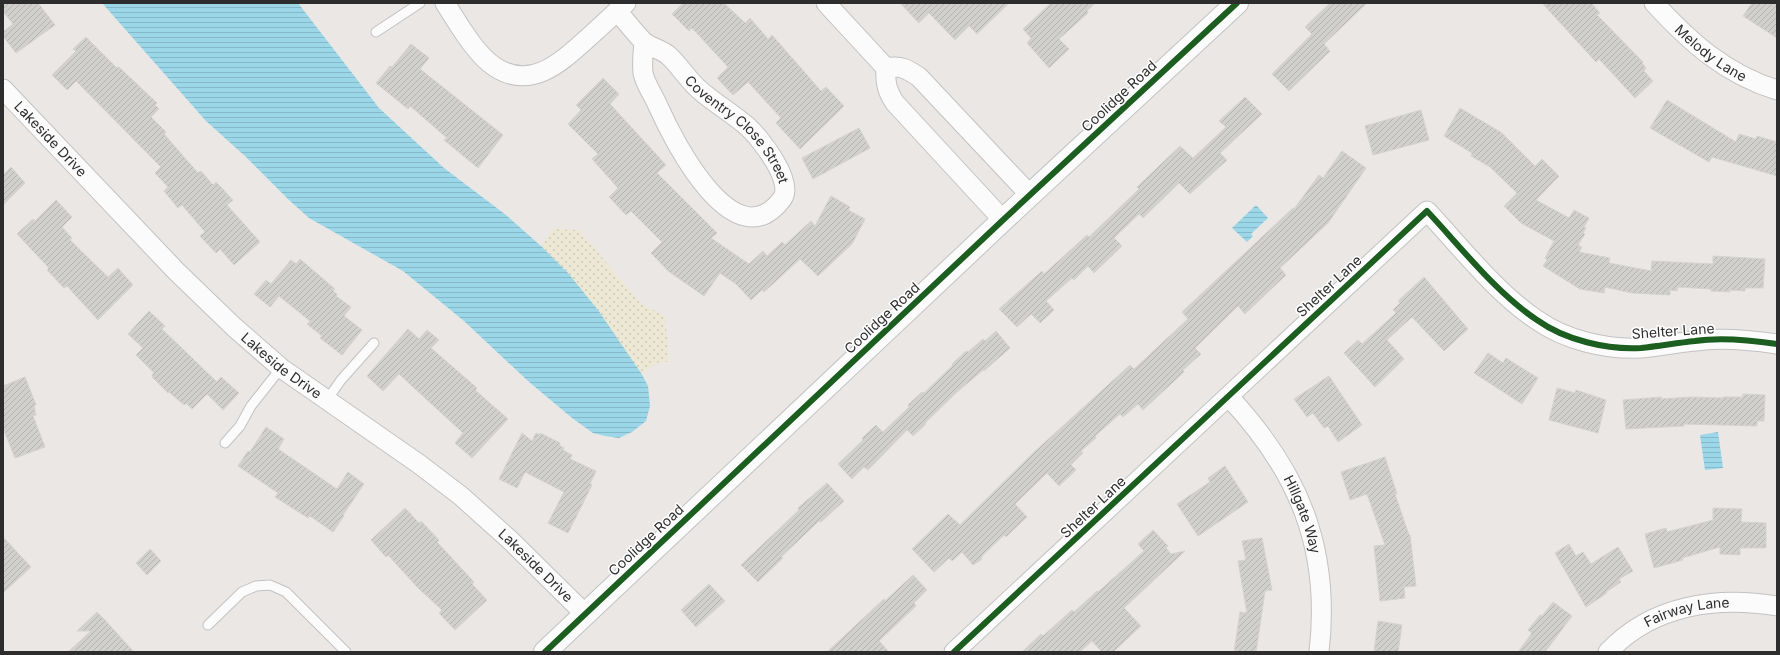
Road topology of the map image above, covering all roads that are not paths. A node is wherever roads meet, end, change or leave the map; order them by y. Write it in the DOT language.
graph roads {
  1 [pos="420,3"];
  2 [pos="445,3"];
  3 [pos="826,3"];
  4 [pos="1237,3"];
  5 [pos="1654,3"];
  6 [pos="622,7"];
  7 [pos="376,32"];
  8 [pos="644,42"];
  9 [pos="886,68"];
  10 [pos="3,89"];
  11 [pos="1777,90"];
  12 [pos="1030,195"];
  13 [pos="1003,220"];
  14 [pos="374,343"];
  15 [pos="1777,344"];
  16 [pos="281,368"];
  17 [pos="1229,396"];
  18 [pos="327,400"];
  19 [pos="225,443"];
  20 [pos="1777,606"];
  21 [pos="585,614"];
  22 [pos="208,625"];
  23 [pos="551,650"];
  24 [pos="346,652"];
  25 [pos="954,652"];
  26 [pos="1319,652"];
  27 [pos="1608,652"];
  1 -- 7 [label="lane"];
  2 -- 6 [label="street"];
  3 -- 9 [label="street"];
  4 -- 12 [label="street, Coolidge Road"];
  5 -- 11 [label="street, Melody Lane"];
  6 -- 8 [label="street, Coventry Close Street"];
  8 -- 8 [label="street, Coventry Close Street"];
  9 -- 12 [label="street"];
  9 -- 13 [label="street"];
  10 -- 16 [label="street, Lakeside Drive"];
  12 -- 13 [label="street, Coolidge Road"];
  13 -- 21 [label="street, Coolidge Road"];
  14 -- 18 [label="lane"];
  15 -- 17 [label="street, Shelter Lane"];
  16 -- 18 [label="street, Lakeside Drive"];
  16 -- 19 [label="lane"];
  17 -- 25 [label="street, Shelter Lane"];
  17 -- 26 [label="street, Hillgate Way"];
  18 -- 21 [label="street, Lakeside Drive"];
  20 -- 27 [label="street, Fairway Lane"];
  21 -- 23 [label="street, Coolidge Road"];
  22 -- 24 [label="lane"];
}
